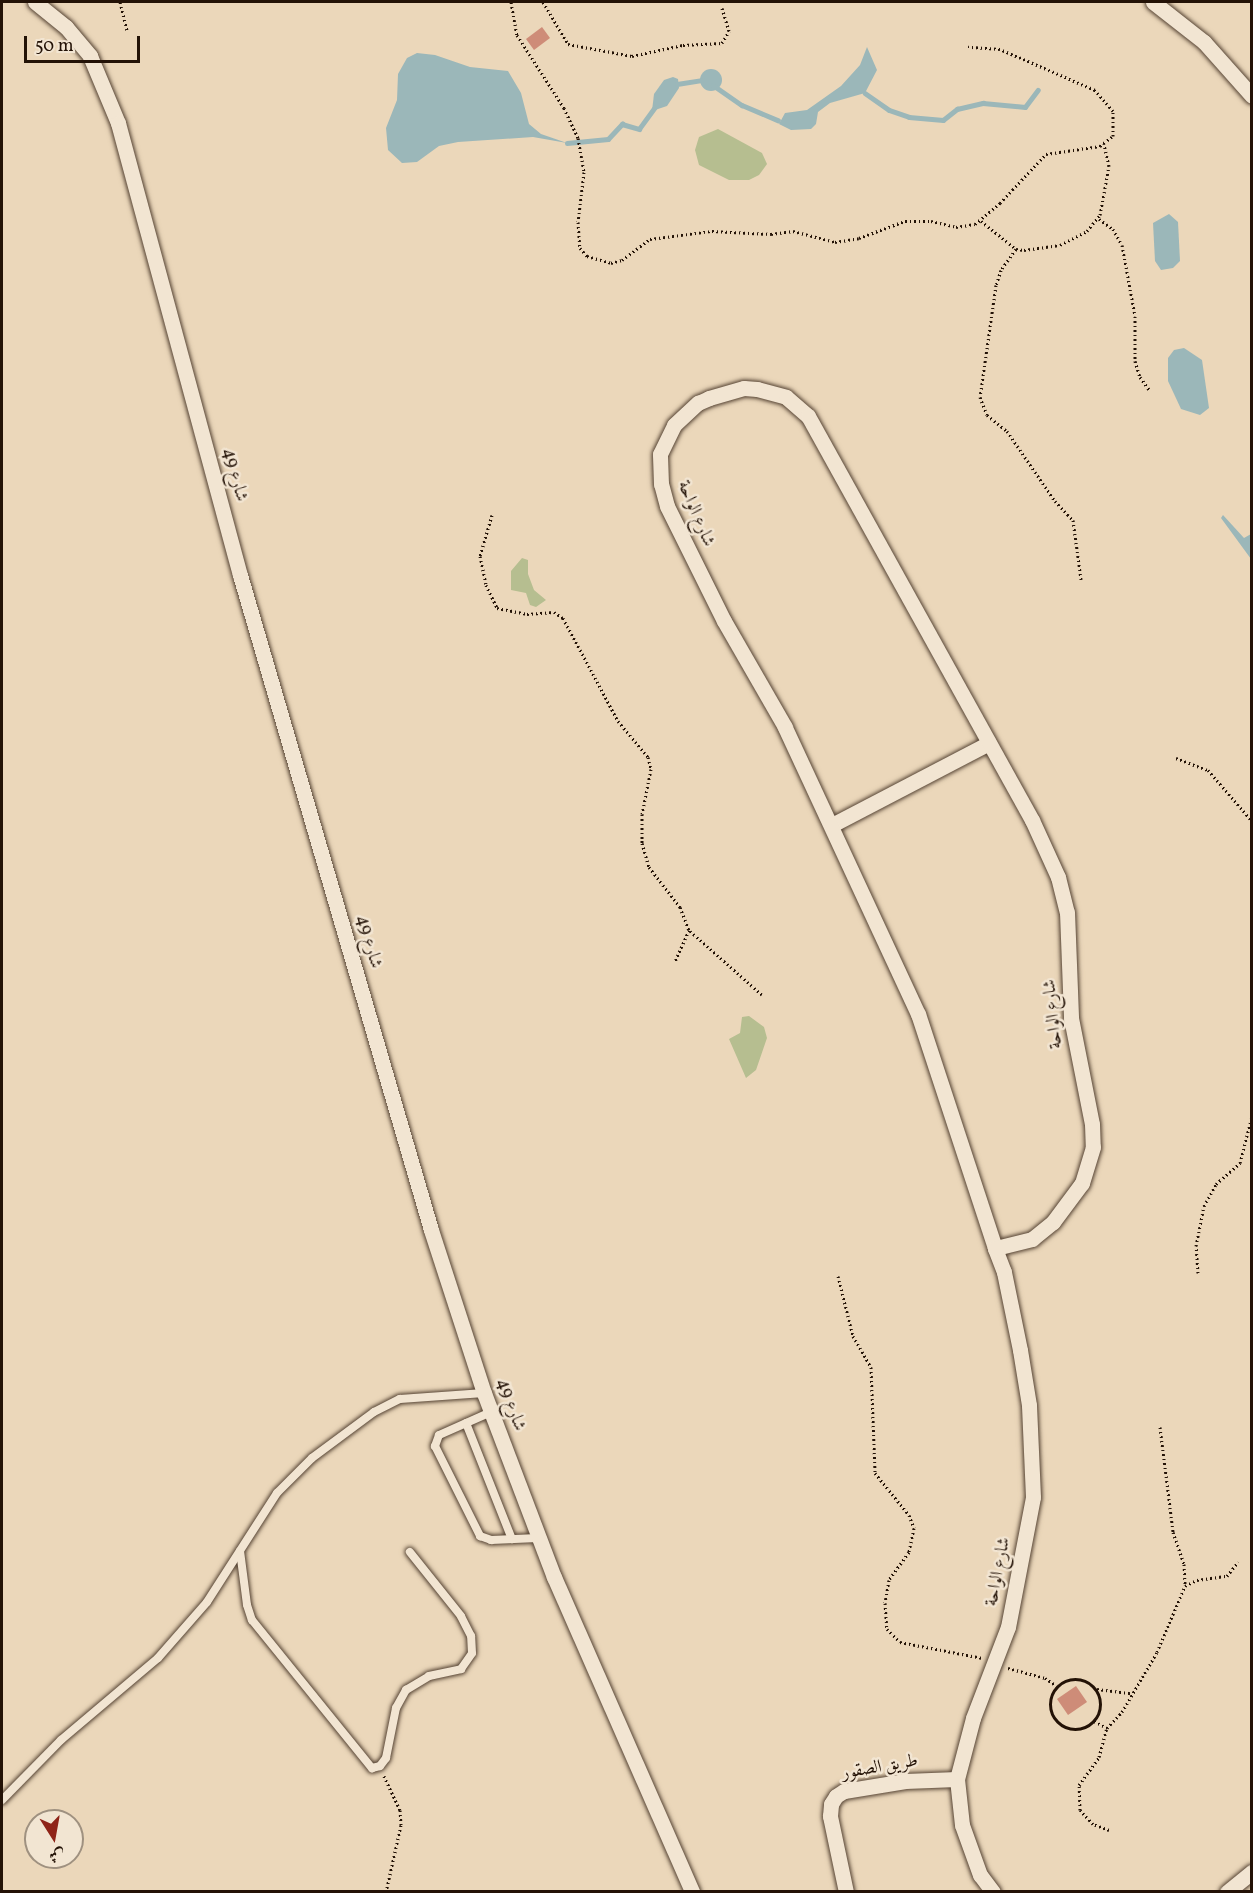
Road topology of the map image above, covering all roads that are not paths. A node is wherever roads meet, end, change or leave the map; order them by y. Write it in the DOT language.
graph roads {
  1 [pos="35,2"];
  2 [pos="1153,2"];
  3 [pos="1251,96"];
  4 [pos="989,743"];
  5 [pos="832,825"];
  6 [pos="995,1248"];
  7 [pos="484,1393"];
  8 [pos="491,1412"];
  9 [pos="466,1423"];
  10 [pos="538,1538"];
  11 [pos="512,1539"];
  12 [pos="240,1551"];
  13 [pos="410,1552"];
  14 [pos="957,1779"];
  15 [pos="2,1800"];
  16 [pos="1251,1872"];
  17 [pos="692,1892"];
  18 [pos="846,1892"];
  19 [pos="993,1892"];
  20 [pos="1227,1892"];
  1 -- 7 [label="street, شارع 49"];
  2 -- 3 [label="street"];
  4 -- 5 [label="street"];
  4 -- 5 [label="street, شارع الواحة"];
  4 -- 6 [label="street, شارع الواحة"];
  5 -- 6 [label="street, شارع الواحة"];
  6 -- 14 [label="street, شارع الواحة"];
  7 -- 8 [label="street, شارع 49"];
  7 -- 12 [label="lane"];
  8 -- 9 [label="lane"];
  8 -- 10 [label="street, شارع 49"];
  9 -- 11 [label="lane"];
  9 -- 11 [label="lane"];
  10 -- 11 [label="lane"];
  10 -- 17 [label="street, شارع 49"];
  12 -- 13 [label="lane"];
  12 -- 15 [label="lane"];
  14 -- 18 [label="street, طريق الصقور"];
  14 -- 19 [label="street, شارع الواحة"];
  16 -- 20 [label="street"];
}
